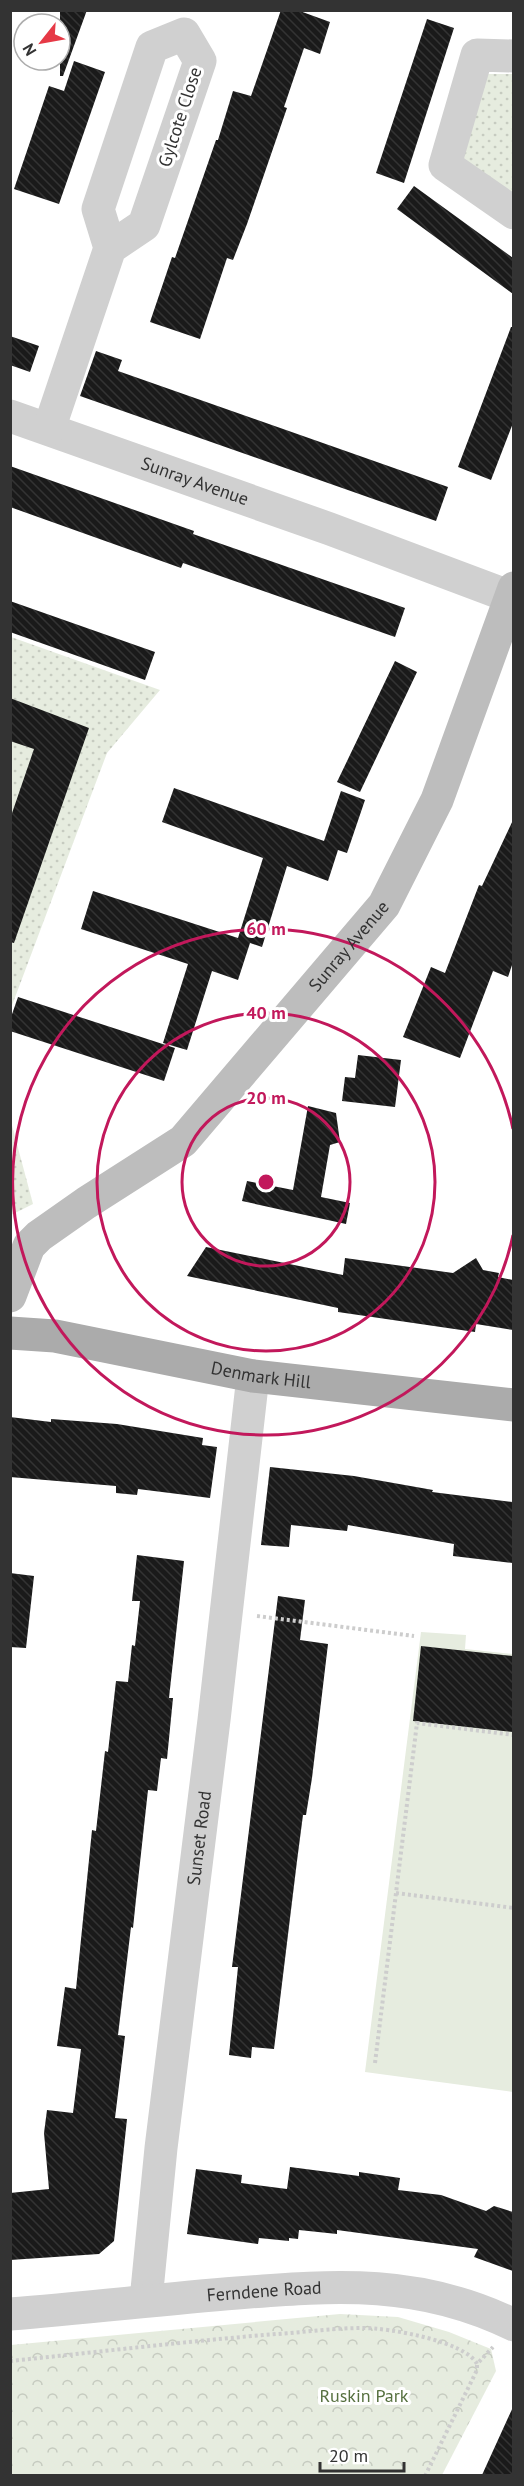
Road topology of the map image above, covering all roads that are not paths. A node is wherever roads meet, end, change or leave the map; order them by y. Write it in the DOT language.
graph roads {
  1 [pos="513,56"];
  2 [pos="513,213"];
  3 [pos="110,248"];
  4 [pos="10,416"];
  5 [pos="49,429"];
  6 [pos="512,594"];
  7 [pos="10,1296"];
  8 [pos="10,1333"];
  9 [pos="253,1376"];
  10 [pos="513,1405"];
  11 [pos="146,2300"];
  12 [pos="10,2314"];
  13 [pos="504,2334"];
  1 -- 2 [label="street"];
  3 -- 3 [label="street, Gylcote Close"];
  3 -- 5 [label="street"];
  4 -- 5 [label="street, Sunray Avenue"];
  5 -- 6 [label="street, Sunray Avenue"];
  6 -- 7 [label="street, Sunray Avenue"];
  8 -- 9 [label="main road, Denmark Hill"];
  9 -- 10 [label="main road, Denmark Hill"];
  9 -- 11 [label="street, Sunset Road"];
  11 -- 12 [label="street, Ferndene Road"];
  11 -- 13 [label="street, Ferndene Road"];
}
